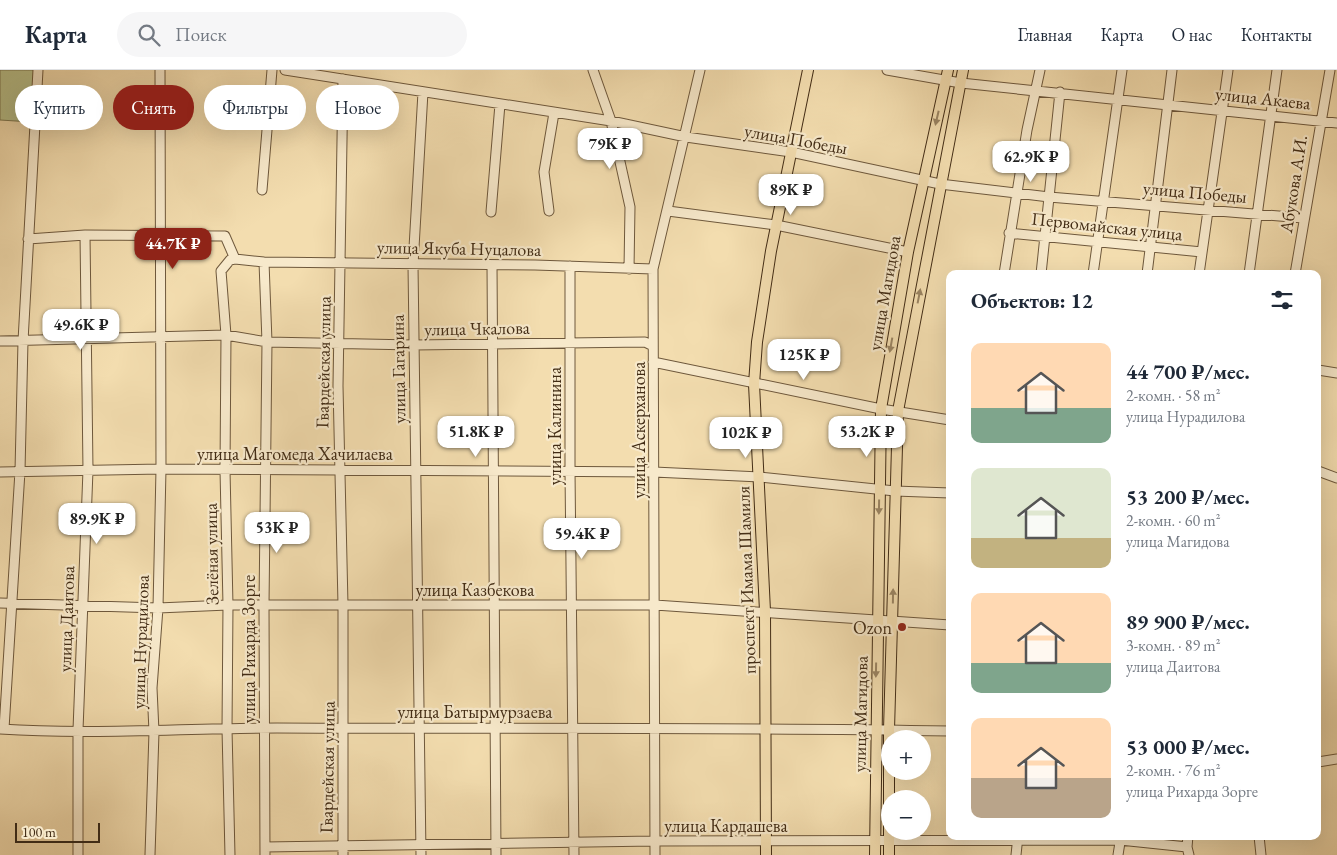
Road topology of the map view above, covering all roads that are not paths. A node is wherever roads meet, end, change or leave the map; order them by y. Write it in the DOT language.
graph roads {
  1 [pos="38,70"];
  2 [pos="160,70"];
  3 [pos="272,70"];
  4 [pos="285,70"];
  5 [pos="593,70"];
  6 [pos="700,70"];
  7 [pos="808,70"];
  8 [pos="887,70"];
  9 [pos="963,70"];
  10 [pos="1040,70"];
  11 [pos="1122,70"];
  12 [pos="1172,70"];
  13 [pos="1228,70"];
  14 [pos="1277,70"];
  15 [pos="1330,70"];
  16 [pos="947,75"];
  17 [pos="343,79"];
  18 [pos="961,83"];
  19 [pos="1036,89"];
  20 [pos="424,92"];
  21 [pos="1060,92"];
  22 [pos="1117,98"];
  23 [pos="1167,103"];
  24 [pos="500,104"];
  25 [pos="1221,109"];
  26 [pos="554,113"];
  27 [pos="1270,115"];
  28 [pos="611,121"];
  29 [pos="1320,121"];
  30 [pos="1337,122"];
  31 [pos="686,137"];
  32 [pos="791,152"];
  33 [pos="922,181"];
  34 [pos="940,184"];
  35 [pos="262,190"];
  36 [pos="1018,194"];
  37 [pos="1049,197"];
  38 [pos="1102,202"];
  39 [pos="1156,204"];
  40 [pos="1207,210"];
  41 [pos="668,211"];
  42 [pos="491,212"];
  43 [pos="549,212"];
  44 [pos="1258,214"];
  45 [pos="1303,218"];
  46 [pos="776,225"];
  47 [pos="1009,233"];
  48 [pos="161,234"];
  49 [pos="85,235"];
  50 [pos="1045,236"];
  51 [pos="28,239"];
  52 [pos="1097,242"];
  53 [pos="1150,247"];
  54 [pos="908,252"];
  55 [pos="1202,252"];
  56 [pos="235,259"];
  57 [pos="264,262"];
  58 [pos="340,262"];
  59 [pos="413,265"];
  60 [pos="492,265"];
  61 [pos="570,266"];
  62 [pos="629,269"];
  63 [pos="653,270"];
  64 [pos="1004,270"];
  65 [pos="1041,270"];
  66 [pos="1094,270"];
  67 [pos="1147,270"];
  68 [pos="1200,270"];
  69 [pos="1250,270"];
  70 [pos="1296,270"];
  71 [pos="226,335"];
  72 [pos="162,337"];
  73 [pos="86,339"];
  74 [pos="23,340"];
  75 [pos="0,341"];
  76 [pos="267,342"];
  77 [pos="339,343"];
  78 [pos="570,343"];
  79 [pos="493,344"];
  80 [pos="414,346"];
  81 [pos="653,346"];
  82 [pos="653,362"];
  83 [pos="1321,370"];
  84 [pos="1337,373"];
  85 [pos="754,384"];
  86 [pos="881,409"];
  87 [pos="898,411"];
  88 [pos="946,419"];
  89 [pos="161,469"];
  90 [pos="88,470"];
  91 [pos="225,470"];
  92 [pos="266,470"];
  93 [pos="339,470"];
  94 [pos="416,470"];
  95 [pos="493,470"];
  96 [pos="570,470"];
  97 [pos="0,472"];
  98 [pos="20,472"];
  99 [pos="654,472"];
  100 [pos="1321,472"];
  101 [pos="760,478"];
  102 [pos="1337,478"];
  103 [pos="879,489"];
  104 [pos="895,491"];
  105 [pos="946,493"];
  106 [pos="0,603"];
  107 [pos="11,604"];
  108 [pos="494,604"];
  109 [pos="571,604"];
  110 [pos="83,605"];
  111 [pos="228,605"];
  112 [pos="344,605"];
  113 [pos="418,605"];
  114 [pos="656,605"];
  115 [pos="264,606"];
  116 [pos="158,608"];
  117 [pos="765,611"];
  118 [pos="877,621"];
  119 [pos="892,622"];
  120 [pos="946,626"];
  121 [pos="572,727"];
  122 [pos="264,728"];
  123 [pos="345,728"];
  124 [pos="421,728"];
  125 [pos="495,728"];
  126 [pos="656,728"];
  127 [pos="2,729"];
  128 [pos="227,729"];
  129 [pos="766,729"];
  130 [pos="78,730"];
  131 [pos="876,730"];
  132 [pos="881,730"];
  133 [pos="889,730"];
  134 [pos="931,731"];
  135 [pos="946,731"];
  136 [pos="154,732"];
  137 [pos="1337,759"];
  138 [pos="1321,762"];
  139 [pos="889,780"];
  140 [pos="954,840"];
  141 [pos="1018,840"];
  142 [pos="1120,840"];
  143 [pos="1130,840"];
  144 [pos="1259,840"];
  145 [pos="654,841"];
  146 [pos="765,841"];
  147 [pos="874,841"];
  148 [pos="889,841"];
  149 [pos="574,842"];
  150 [pos="420,844"];
  151 [pos="496,844"];
  152 [pos="343,850"];
  153 [pos="265,851"];
  154 [pos="1188,851"];
  155 [pos="78,855"];
  156 [pos="150,855"];
  157 [pos="230,855"];
  158 [pos="420,855"];
  159 [pos="496,855"];
  160 [pos="574,855"];
  161 [pos="655,855"];
  162 [pos="766,855"];
  163 [pos="875,855"];
  164 [pos="889,855"];
  165 [pos="1016,855"];
  166 [pos="1118,855"];
  167 [pos="1261,855"];
  1 -- 51 [label="street"];
  2 -- 48 [label="street, улица Нурадилова"];
  3 -- 35 [label="street"];
  4 -- 17 [label="street, улица Победы"];
  5 -- 28 [label="street"];
  6 -- 31 [label="street, улица Аскерханова"];
  7 -- 32 [label="main road, проспект Имама Шамиля"];
  8 -- 16 [label="street, улица Акаева"];
  9 -- 18 [label="main road, улица Магидова"];
  10 -- 19 [label="street"];
  11 -- 22 [label="street"];
  12 -- 23 [label="street"];
  13 -- 25 [label="street"];
  14 -- 27 [label="street"];
  15 -- 29 [label="street, Абукова А.И."];
  16 -- 18 [label="street, улица Акаева"];
  16 -- 33 [label="main road, улица Магидова, one-way"];
  17 -- 20 [label="street, улица Победы"];
  17 -- 58 [label="street, Гвардейская улица"];
  18 -- 19 [label="street, улица Акаева"];
  18 -- 34 [label="main road, улица Магидова"];
  19 -- 21 [label="street, улица Акаева"];
  19 -- 36 [label="street"];
  20 -- 24 [label="street, улица Победы"];
  20 -- 59 [label="street, улица Гагарина"];
  21 -- 22 [label="street, улица Акаева"];
  21 -- 37 [label="street"];
  22 -- 23 [label="street, улица Акаева"];
  22 -- 38 [label="street"];
  23 -- 25 [label="street, улица Акаева"];
  23 -- 39 [label="street"];
  24 -- 26 [label="street, улица Победы"];
  24 -- 42 [label="street"];
  25 -- 27 [label="street, улица Акаева"];
  25 -- 40 [label="street"];
  26 -- 28 [label="street, улица Победы"];
  26 -- 43 [label="street"];
  27 -- 29 [label="street, улица Акаева"];
  27 -- 44 [label="street"];
  28 -- 31 [label="street, улица Победы"];
  28 -- 62 [label="street"];
  29 -- 30 [label="street, улица Акаева"];
  29 -- 45 [label="street, Абукова А.И."];
  31 -- 32 [label="street, улица Победы"];
  31 -- 41 [label="street, улица Аскерханова"];
  32 -- 33 [label="street, улица Победы"];
  32 -- 46 [label="main road, проспект Имама Шамиля"];
  33 -- 34 [label="street, улица Победы"];
  33 -- 54 [label="main road, улица Магидова"];
  34 -- 36 [label="street, улица Победы"];
  87 -- 34 [label="main road, улица Магидова, one-way"];
  36 -- 37 [label="street, улица Победы"];
  36 -- 47 [label="street"];
  37 -- 38 [label="street, улица Победы"];
  37 -- 50 [label="street"];
  38 -- 39 [label="street, улица Победы"];
  38 -- 52 [label="street"];
  39 -- 40 [label="street, улица Победы"];
  39 -- 53 [label="street"];
  40 -- 44 [label="street, улица Победы"];
  40 -- 55 [label="street"];
  41 -- 46 [label="street"];
  41 -- 63 [label="street, улица Аскерханова"];
  44 -- 45 [label="street, улица Победы"];
  44 -- 69 [label="street"];
  45 -- 70 [label="street, Абукова А.И."];
  46 -- 54 [label="street"];
  46 -- 85 [label="main road, проспект Имама Шамиля"];
  47 -- 50 [label="street, Первомайская улица"];
  47 -- 64 [label="street"];
  48 -- 49 [label="street"];
  48 -- 56 [label="street"];
  48 -- 72 [label="street, улица Нурадилова"];
  49 -- 51 [label="street"];
  49 -- 73 [label="street, улица Даитова"];
  50 -- 52 [label="street, Первомайская улица"];
  50 -- 65 [label="street"];
  51 -- 74 [label="street"];
  52 -- 53 [label="street, Первомайская улица"];
  52 -- 66 [label="street"];
  53 -- 55 [label="street, Первомайская улица"];
  53 -- 67 [label="street"];
  54 -- 86 [label="main road, улица Магидова, one-way"];
  55 -- 68 [label="street"];
  56 -- 57 [label="street, улица Якуба Нуцалова"];
  56 -- 71 [label="street, Зелёная улица"];
  57 -- 58 [label="street, улица Якуба Нуцалова"];
  57 -- 76 [label="street, улица Рихарда Зорге"];
  58 -- 59 [label="street, улица Якуба Нуцалова"];
  58 -- 77 [label="street, Гвардейская улица"];
  59 -- 60 [label="street, улица Якуба Нуцалова"];
  59 -- 80 [label="street, улица Гагарина"];
  60 -- 61 [label="street, улица Якуба Нуцалова"];
  60 -- 79 [label="street"];
  61 -- 62 [label="street, улица Якуба Нуцалова"];
  61 -- 78 [label="street, улица Калинина"];
  62 -- 63 [label="street, улица Якуба Нуцалова"];
  63 -- 81 [label="street, улица Аскерханова"];
  71 -- 72 [label="street, улица Чкалова"];
  71 -- 76 [label="street, улица Чкалова"];
  71 -- 91 [label="street, Зелёная улица"];
  72 -- 73 [label="street, улица Чкалова"];
  72 -- 89 [label="street, улица Нурадилова"];
  73 -- 74 [label="street, улица Чкалова"];
  73 -- 90 [label="street, улица Даитова"];
  74 -- 75 [label="street, улица Чкалова"];
  74 -- 98 [label="street"];
  76 -- 77 [label="street, улица Чкалова"];
  76 -- 92 [label="street, улица Рихарда Зорге"];
  77 -- 80 [label="street, улица Чкалова"];
  77 -- 93 [label="street, Гвардейская улица"];
  78 -- 79 [label="street, улица Чкалова"];
  78 -- 81 [label="street, улица Чкалова"];
  78 -- 96 [label="street, улица Калинина"];
  79 -- 80 [label="street, улица Чкалова"];
  79 -- 95 [label="street"];
  80 -- 94 [label="street, улица Гагарина"];
  81 -- 82 [label="street, улица Аскерханова"];
  82 -- 85 [label="street"];
  82 -- 99 [label="street, улица Аскерханова"];
  83 -- 84 [label="street"];
  85 -- 86 [label="street"];
  85 -- 101 [label="main road, проспект Имама Шамиля"];
  86 -- 87 [label="street"];
  86 -- 103 [label="main road, улица Магидова"];
  87 -- 88 [label="street"];
  87 -- 104 [label="main road, улица Магидова"];
  89 -- 90 [label="street, улица Магомеда Хачилаева"];
  89 -- 91 [label="street, улица Магомеда Хачилаева"];
  89 -- 116 [label="street, улица Нурадилова"];
  90 -- 98 [label="street, улица Магомеда Хачилаева"];
  90 -- 110 [label="street, улица Даитова"];
  91 -- 92 [label="street, улица Магомеда Хачилаева"];
  91 -- 111 [label="street, Зелёная улица"];
  92 -- 93 [label="street, улица Магомеда Хачилаева"];
  92 -- 115 [label="street, улица Рихарда Зорге"];
  93 -- 94 [label="street, улица Магомеда Хачилаева"];
  93 -- 112 [label="street, Гвардейская улица"];
  94 -- 95 [label="street, улица Магомеда Хачилаева"];
  94 -- 113 [label="street, улица Гагарина"];
  95 -- 96 [label="street, улица Магомеда Хачилаева"];
  95 -- 108 [label="street"];
  96 -- 99 [label="street, улица Магомеда Хачилаева"];
  96 -- 109 [label="street, улица Калинина"];
  97 -- 98 [label="street, улица Магомеда Хачилаева"];
  98 -- 107 [label="street"];
  99 -- 101 [label="street, улица Магомеда Хачилаева"];
  99 -- 114 [label="street, улица Аскерханова"];
  100 -- 102 [label="street"];
  101 -- 103 [label="street, улица Магомеда Хачилаева"];
  101 -- 117 [label="main road, проспект Имама Шамиля"];
  103 -- 104 [label="street, улица Магомеда Хачилаева"];
  103 -- 118 [label="main road, улица Магидова, one-way"];
  104 -- 105 [label="street, улица Магомеда Хачилаева"];
  119 -- 104 [label="main road, улица Магидова, one-way"];
  106 -- 107 [label="street, улица Казбекова"];
  107 -- 110 [label="street, улица Казбекова"];
  107 -- 127 [label="street"];
  108 -- 109 [label="street, улица Казбекова"];
  108 -- 113 [label="street, улица Казбекова"];
  108 -- 125 [label="street"];
  109 -- 114 [label="street, улица Казбекова"];
  109 -- 121 [label="street, улица Калинина"];
  110 -- 116 [label="street, улица Казбекова"];
  110 -- 130 [label="street, улица Даитова"];
  111 -- 115 [label="street, улица Казбекова"];
  111 -- 116 [label="street, улица Казбекова"];
  111 -- 128 [label="street, Зелёная улица"];
  112 -- 113 [label="street, улица Казбекова"];
  112 -- 115 [label="street, улица Казбекова"];
  112 -- 123 [label="street, Гвардейская улица"];
  113 -- 124 [label="street, улица Гагарина"];
  114 -- 117 [label="street, улица Казбекова"];
  114 -- 126 [label="street, улица Аскерханова"];
  115 -- 122 [label="street, улица Рихарда Зорге"];
  116 -- 136 [label="street, улица Нурадилова"];
  117 -- 118 [label="street, улица Казбекова"];
  117 -- 129 [label="main road, проспект Имама Шамиля"];
  118 -- 119 [label="street, улица Казбекова"];
  118 -- 131 [label="main road, улица Магидова, one-way"];
  119 -- 120 [label="street, улица Казбекова"];
  119 -- 133 [label="main road, улица Магидова"];
  121 -- 125 [label="street, улица Батырмурзаева"];
  121 -- 126 [label="street, улица Батырмурзаева"];
  121 -- 149 [label="street, улица Калинина"];
  122 -- 123 [label="street, улица Батырмурзаева"];
  122 -- 128 [label="street, улица Батырмурзаева"];
  122 -- 153 [label="street, улица Рихарда Зорге"];
  123 -- 124 [label="street, улица Батырмурзаева"];
  123 -- 152 [label="street, Гвардейская улица"];
  124 -- 125 [label="street, улица Батырмурзаева"];
  124 -- 150 [label="street, улица Гагарина"];
  125 -- 151 [label="street"];
  126 -- 129 [label="street, улица Батырмурзаева"];
  126 -- 145 [label="street, улица Аскерханова"];
  127 -- 130 [label="street, улица Батырмурзаева"];
  128 -- 136 [label="street, улица Батырмурзаева"];
  128 -- 157 [label="street, Зелёная улица"];
  129 -- 131 [label="street, улица Батырмурзаева"];
  129 -- 146 [label="main road, проспект Имама Шамиля"];
  130 -- 136 [label="street, улица Батырмурзаева"];
  130 -- 155 [label="street, улица Даитова"];
  131 -- 132 [label="street, улица Батырмурзаева"];
  131 -- 147 [label="main road, улица Магидова"];
  134 -- 135 [label="street, улица Батырмурзаева"];
  136 -- 156 [label="street, улица Нурадилова"];
  137 -- 138 [label="street"];
  139 -- 148 [label="main road, улица Магидова"];
  140 -- 148 [label="street, улица Кардашева"];
  141 -- 165 [label="street"];
  142 -- 166 [label="street"];
  143 -- 154 [label="street, улица Кардашева"];
  144 -- 167 [label="street"];
  145 -- 146 [label="street, улица Кардашева"];
  145 -- 149 [label="street, улица Кардашева"];
  145 -- 161 [label="street, улица Аскерханова"];
  146 -- 147 [label="street, улица Кардашева"];
  146 -- 162 [label="main road, проспект Имама Шамиля"];
  147 -- 148 [label="street, улица Кардашева"];
  147 -- 163 [label="main road, улица Магидова"];
  148 -- 164 [label="main road, улица Магидова"];
  149 -- 151 [label="street, улица Кардашева"];
  149 -- 160 [label="street, улица Калинина"];
  150 -- 151 [label="street, улица Кардашева"];
  150 -- 152 [label="street, улица Кардашева"];
  150 -- 158 [label="street, улица Гагарина"];
  151 -- 159 [label="street"];
  152 -- 153 [label="street, улица Кардашева"];
}
